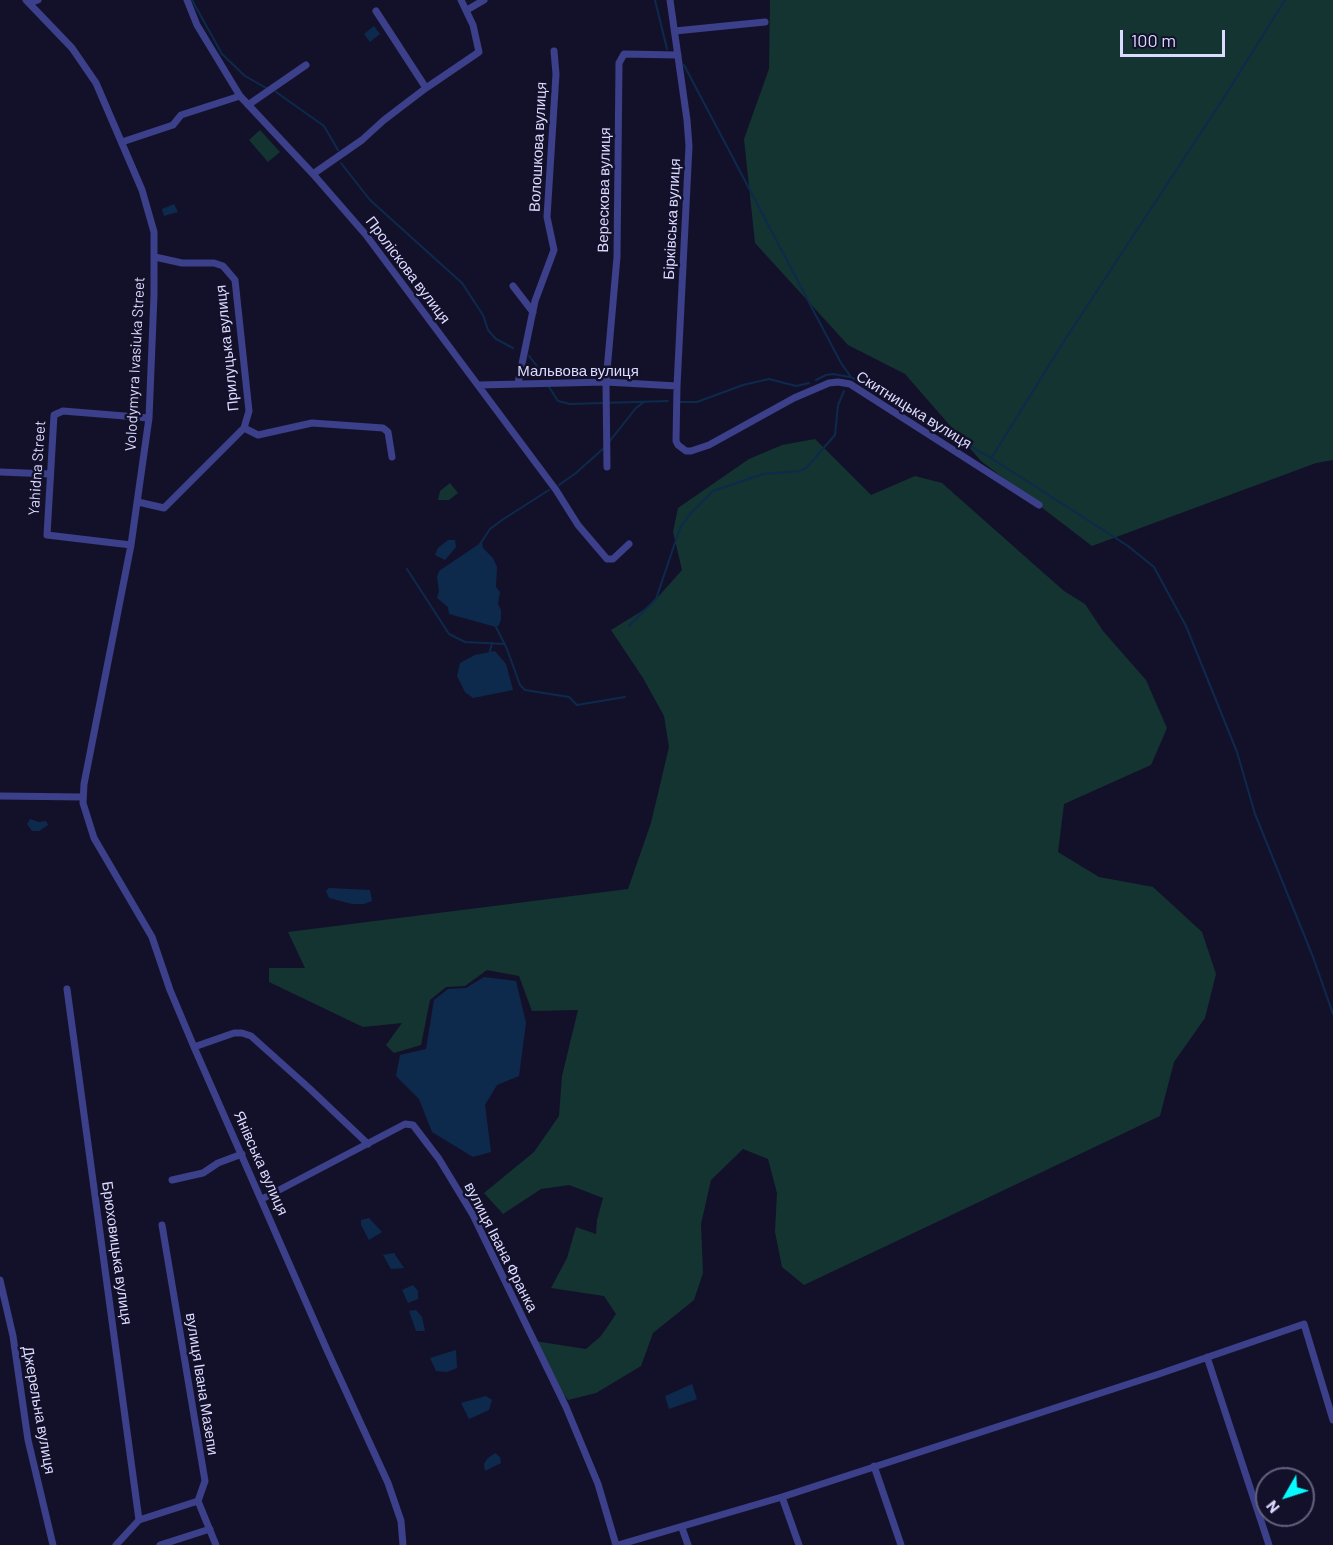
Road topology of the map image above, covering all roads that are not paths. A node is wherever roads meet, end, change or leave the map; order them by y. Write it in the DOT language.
graph roads {
  1 [pos="38,0"];
  2 [pos="188,0"];
  3 [pos="461,0"];
  4 [pos="484,0"];
  5 [pos="670,0"];
  6 [pos="27,1"];
  7 [pos="467,10"];
  8 [pos="376,11"];
  9 [pos="765,22"];
  10 [pos="675,31"];
  11 [pos="554,51"];
  12 [pos="678,55"];
  13 [pos="306,65"];
  14 [pos="426,88"];
  15 [pos="240,96"];
  16 [pos="248,105"];
  17 [pos="122,142"];
  18 [pos="313,174"];
  19 [pos="154,257"];
  20 [pos="513,285"];
  21 [pos="533,312"];
  22 [pos="606,382"];
  23 [pos="518,383"];
  24 [pos="479,385"];
  25 [pos="677,386"];
  26 [pos="149,418"];
  27 [pos="244,428"];
  28 [pos="676,441"];
  29 [pos="392,457"];
  30 [pos="607,467"];
  31 [pos="0,472"];
  32 [pos="50,474"];
  33 [pos="138,502"];
  34 [pos="1039,505"];
  35 [pos="629,544"];
  36 [pos="130,545"];
  37 [pos="0,796"];
  38 [pos="82,797"];
  39 [pos="67,990"];
  40 [pos="194,1047"];
  41 [pos="368,1144"];
  42 [pos="242,1154"];
  43 [pos="172,1180"];
  44 [pos="262,1199"];
  45 [pos="162,1225"];
  46 [pos="0,1280"];
  47 [pos="1207,1358"];
  48 [pos="1333,1420"];
  49 [pos="874,1466"];
  50 [pos="782,1497"];
  51 [pos="198,1501"];
  52 [pos="139,1520"];
  53 [pos="682,1528"];
  54 [pos="210,1529"];
  55 [pos="52,1545"];
  56 [pos="116,1545"];
  57 [pos="159,1545"];
  58 [pos="216,1545"];
  59 [pos="403,1545"];
  60 [pos="617,1545"];
  61 [pos="688,1545"];
  62 [pos="799,1545"];
  63 [pos="901,1545"];
  64 [pos="1269,1545"];
  1 -- 6 [label="street"];
  2 -- 15 [label="street, Проліскова вулиця"];
  3 -- 7 [label="street"];
  4 -- 7 [label="street"];
  5 -- 10 [label="street, Бірківська вулиця"];
  6 -- 17 [label="street, Volodymyra Ivasiuka Street"];
  7 -- 14 [label="street"];
  8 -- 14 [label="street"];
  9 -- 10 [label="street"];
  10 -- 12 [label="street, Бірківська вулиця"];
  11 -- 21 [label="street, Волошкова вулиця"];
  12 -- 22 [label="street, Верескова вулиця"];
  12 -- 25 [label="street, Бірківська вулиця"];
  13 -- 16 [label="street"];
  14 -- 18 [label="street"];
  15 -- 16 [label="street, Проліскова вулиця"];
  15 -- 17 [label="street"];
  16 -- 18 [label="street, Проліскова вулиця"];
  17 -- 19 [label="street, Volodymyra Ivasiuka Street"];
  18 -- 24 [label="street, Проліскова вулиця"];
  19 -- 26 [label="street, Volodymyra Ivasiuka Street"];
  19 -- 27 [label="street, Прилуцька вулиця"];
  20 -- 21 [label="street"];
  21 -- 23 [label="street, Волошкова вулиця"];
  22 -- 23 [label="street, Мальвова вулиця"];
  22 -- 25 [label="street, Мальвова вулиця"];
  22 -- 30 [label="street"];
  23 -- 24 [label="street, Мальвова вулиця"];
  24 -- 35 [label="street, Проліскова вулиця"];
  25 -- 28 [label="street, Бірківська вулиця"];
  26 -- 32 [label="street, Yahidna Street"];
  26 -- 33 [label="street, Volodymyra Ivasiuka Street"];
  27 -- 29 [label="street"];
  27 -- 33 [label="street"];
  28 -- 34 [label="street, Скитницька вулиця"];
  31 -- 32 [label="street"];
  32 -- 36 [label="street, Yahidna Street"];
  33 -- 36 [label="street, Volodymyra Ivasiuka Street"];
  36 -- 38 [label="street, Volodymyra Ivasiuka Street"];
  37 -- 38 [label="street"];
  38 -- 40 [label="street, Янівська вулиця"];
  39 -- 52 [label="street, Брюховицька вулиця"];
  40 -- 41 [label="street"];
  40 -- 42 [label="street, Янівська вулиця"];
  41 -- 44 [label="street, вулиця Івана Франка"];
  41 -- 60 [label="street, вулиця Івана Франка"];
  42 -- 43 [label="street"];
  42 -- 44 [label="street, Янівська вулиця"];
  44 -- 59 [label="street, Янівська вулиця"];
  45 -- 51 [label="street, вулиця Івана Мазепи"];
  46 -- 55 [label="street, Джерельна вулиця"];
  47 -- 48 [label="street"];
  47 -- 49 [label="street"];
  47 -- 64 [label="street"];
  49 -- 50 [label="street"];
  49 -- 63 [label="street"];
  50 -- 53 [label="street"];
  50 -- 62 [label="street"];
  51 -- 52 [label="street"];
  51 -- 54 [label="street"];
  52 -- 56 [label="street"];
  53 -- 60 [label="street"];
  53 -- 61 [label="street"];
  54 -- 57 [label="street"];
  54 -- 58 [label="street"];
}
